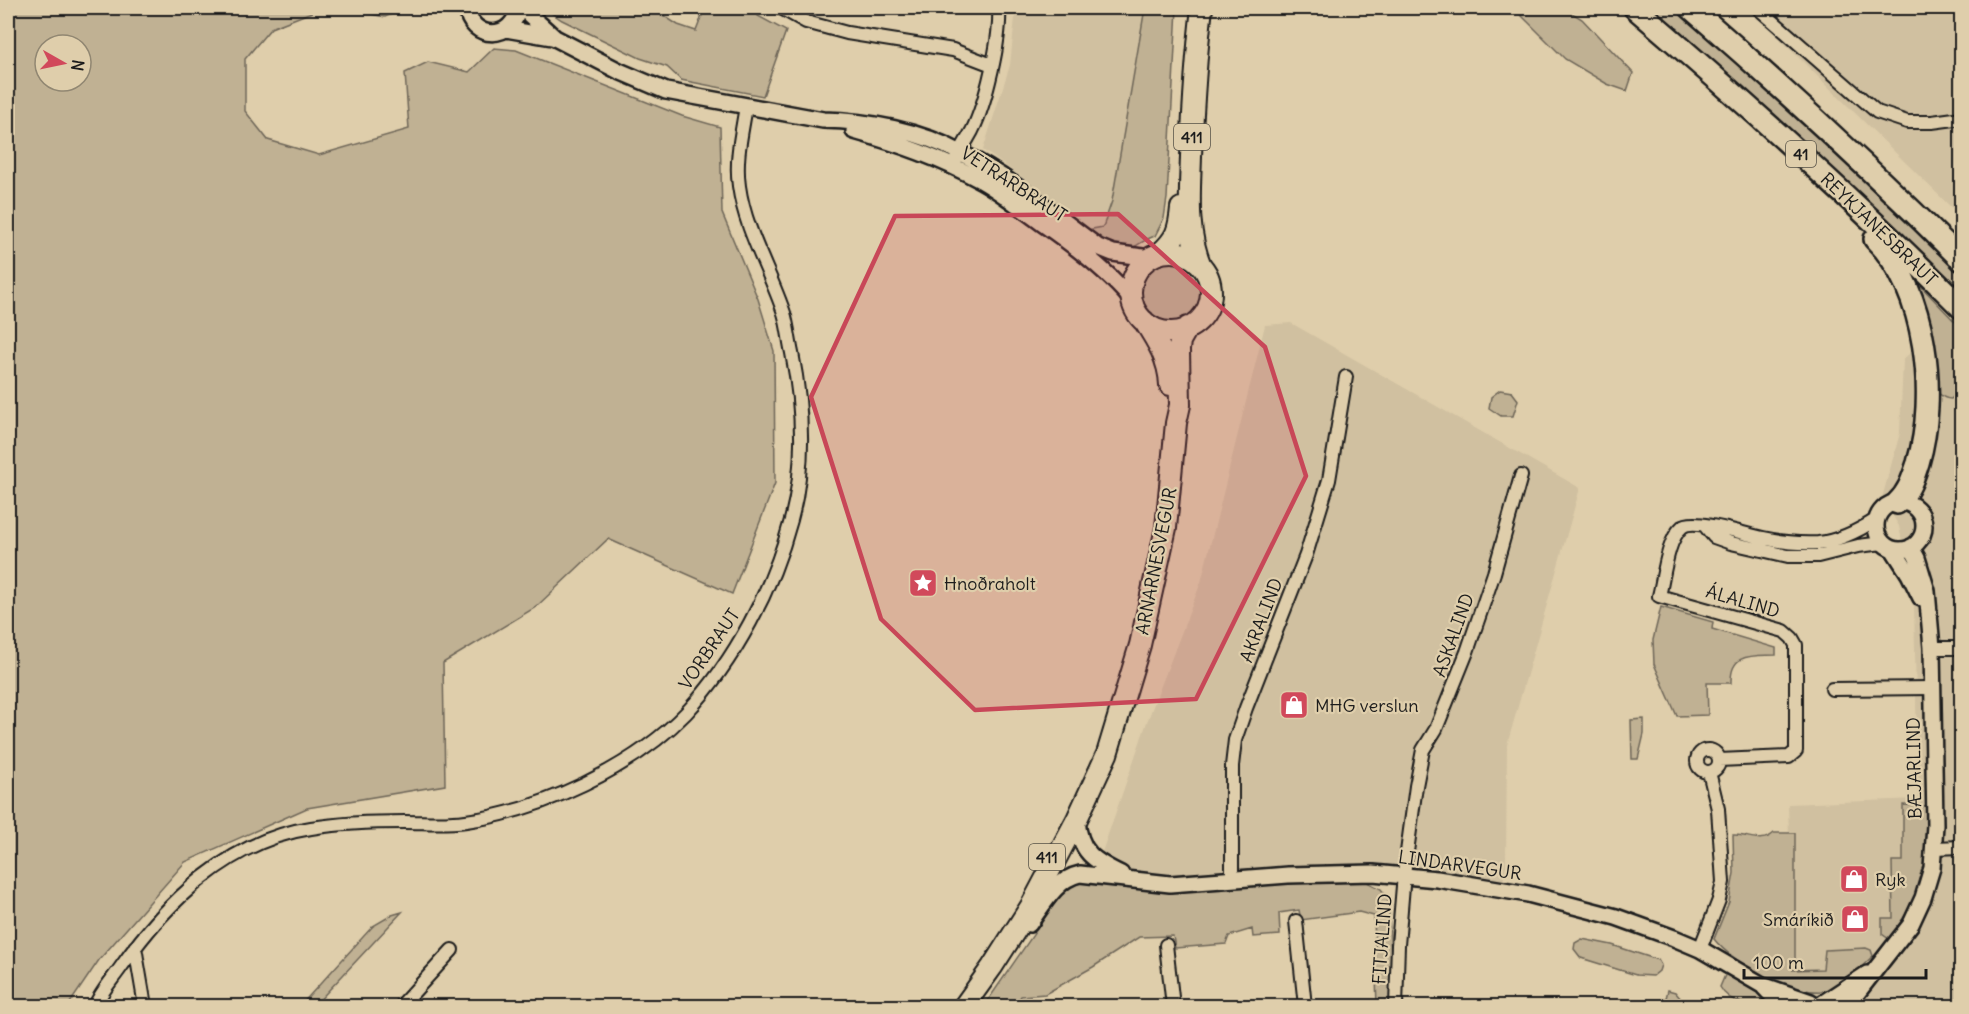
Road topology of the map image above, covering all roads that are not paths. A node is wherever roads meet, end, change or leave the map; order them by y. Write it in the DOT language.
graph roads {
  1 [pos="467,8"];
  2 [pos="520,8"];
  3 [pos="781,8"];
  4 [pos="999,8"];
  5 [pos="1191,8"];
  6 [pos="1202,8"];
  7 [pos="1615,8"];
  8 [pos="1635,8"];
  9 [pos="1691,8"];
  10 [pos="1701,8"];
  11 [pos="1758,8"];
  12 [pos="506,29"];
  13 [pos="555,38"];
  14 [pos="1736,48"];
  15 [pos="1690,56"];
  16 [pos="992,65"];
  17 [pos="746,106"];
  18 [pos="1962,118"];
  19 [pos="956,159"];
  20 [pos="1822,174"];
  21 [pos="1155,256"];
  22 [pos="1962,260"];
  23 [pos="1201,266"];
  24 [pos="1132,300"];
  25 [pos="1962,308"];
  26 [pos="1144,320"];
  27 [pos="1188,327"];
  28 [pos="1346,377"];
  29 [pos="1176,423"];
  30 [pos="1521,476"];
  31 [pos="1897,503"];
  32 [pos="1877,519"];
  33 [pos="1705,526"];
  34 [pos="1888,546"];
  35 [pos="1911,547"];
  36 [pos="1929,605"];
  37 [pos="1932,648"];
  38 [pos="1962,648"];
  39 [pos="1933,688"];
  40 [pos="1832,689"];
  41 [pos="1124,696"];
  42 [pos="1719,760"];
  43 [pos="1709,772"];
  44 [pos="1077,819"];
  45 [pos="1962,847"];
  46 [pos="1934,848"];
  47 [pos="1404,874"];
  48 [pos="1232,879"];
  49 [pos="1134,881"];
  50 [pos="1296,921"];
  51 [pos="1166,945"];
  52 [pos="135,947"];
  53 [pos="1700,949"];
  54 [pos="452,950"];
  55 [pos="992,967"];
  56 [pos="1874,969"];
  57 [pos="1762,985"];
  58 [pos="1813,1005"];
  59 [pos="95,1006"];
  60 [pos="145,1006"];
  61 [pos="401,1006"];
  62 [pos="953,1006"];
  63 [pos="964,1006"];
  64 [pos="1173,1006"];
  65 [pos="1305,1006"];
  66 [pos="1396,1006"];
  67 [pos="1782,1006"];
  68 [pos="1848,1006"];
  1 -- 12 [label="street, VETRARBRAUT"];
  2 -- 12 [label="street, VETRARBRAUT"];
  2 -- 13 [label="street, VETRARBRAUT"];
  3 -- 16 [label="street"];
  4 -- 16 [label="street"];
  5 -- 21 [label="main road, 411"];
  6 -- 23 [label="main road, 411"];
  7 -- 15 [label="highway"];
  8 -- 15 [label="highway, REYKJANESBRAUT / 41"];
  9 -- 14 [label="highway, REYKJANESBRAUT / 41"];
  10 -- 14 [label="highway"];
  11 -- 18 [label="street"];
  12 -- 13 [label="street, VETRARBRAUT"];
  13 -- 17 [label="street, VETRARBRAUT"];
  14 -- 22 [label="highway, REYKJANESBRAUT / 41"];
  15 -- 20 [label="highway, REYKJANESBRAUT / 41"];
  16 -- 19 [label="street"];
  17 -- 19 [label="street, VETRARBRAUT"];
  17 -- 52 [label="street, VORBRAUT"];
  19 -- 21 [label="street, VETRARBRAUT"];
  19 -- 24 [label="street, VETRARBRAUT"];
  20 -- 25 [label="highway, REYKJANESBRAUT / 41"];
  20 -- 31 [label="highway"];
  21 -- 23 [label="main road"];
  21 -- 24 [label="main road, 411"];
  23 -- 27 [label="main road, 411"];
  24 -- 26 [label="main road, 411"];
  26 -- 27 [label="main road"];
  26 -- 29 [label="main road, ARNARNESVEGUR / 411"];
  27 -- 29 [label="main road, ARNARNESVEGUR / 411"];
  28 -- 48 [label="street, AKRALIND"];
  29 -- 41 [label="main road, ARNARNESVEGUR / 411"];
  30 -- 47 [label="street, ASKALIND"];
  31 -- 32 [label="street"];
  31 -- 35 [label="street"];
  32 -- 33 [label="street, ÁLALIND"];
  32 -- 34 [label="street"];
  33 -- 34 [label="street"];
  33 -- 42 [label="street, ÁLALIND"];
  34 -- 35 [label="street"];
  34 -- 36 [label="street"];
  35 -- 36 [label="street, BÆJARLIND"];
  36 -- 37 [label="street, BÆJARLIND"];
  37 -- 38 [label="street"];
  37 -- 39 [label="street, BÆJARLIND"];
  39 -- 40 [label="street"];
  39 -- 46 [label="street, BÆJARLIND"];
  41 -- 44 [label="main road, ARNARNESVEGUR / 411"];
  41 -- 62 [label="main road, ARNARNESVEGUR / 411"];
  42 -- 43 [label="street"];
  42 -- 43 [label="street"];
  43 -- 53 [label="street"];
  44 -- 49 [label="street, LINDARVEGUR"];
  44 -- 55 [label="main road, ARNARNESVEGUR / 411"];
  45 -- 46 [label="street"];
  46 -- 56 [label="street, BÆJARLIND"];
  47 -- 48 [label="street, LINDARVEGUR"];
  47 -- 53 [label="street, LINDARVEGUR"];
  47 -- 66 [label="street, FITJALIND"];
  48 -- 49 [label="street, LINDARVEGUR"];
  49 -- 55 [label="street, LINDARVEGUR"];
  50 -- 65 [label="street"];
  51 -- 64 [label="street"];
  52 -- 59 [label="street, VORBRAUT"];
  52 -- 60 [label="street"];
  53 -- 57 [label="street, LINDARVEGUR"];
  54 -- 61 [label="street"];
  55 -- 63 [label="main road, ARNARNESVEGUR / 411"];
  56 -- 58 [label="street, BÆJARLIND"];
  56 -- 68 [label="street, BÆJARLIND"];
  57 -- 58 [label="street, LINDARVEGUR"];
  57 -- 67 [label="street, LINDARVEGUR"];
}
